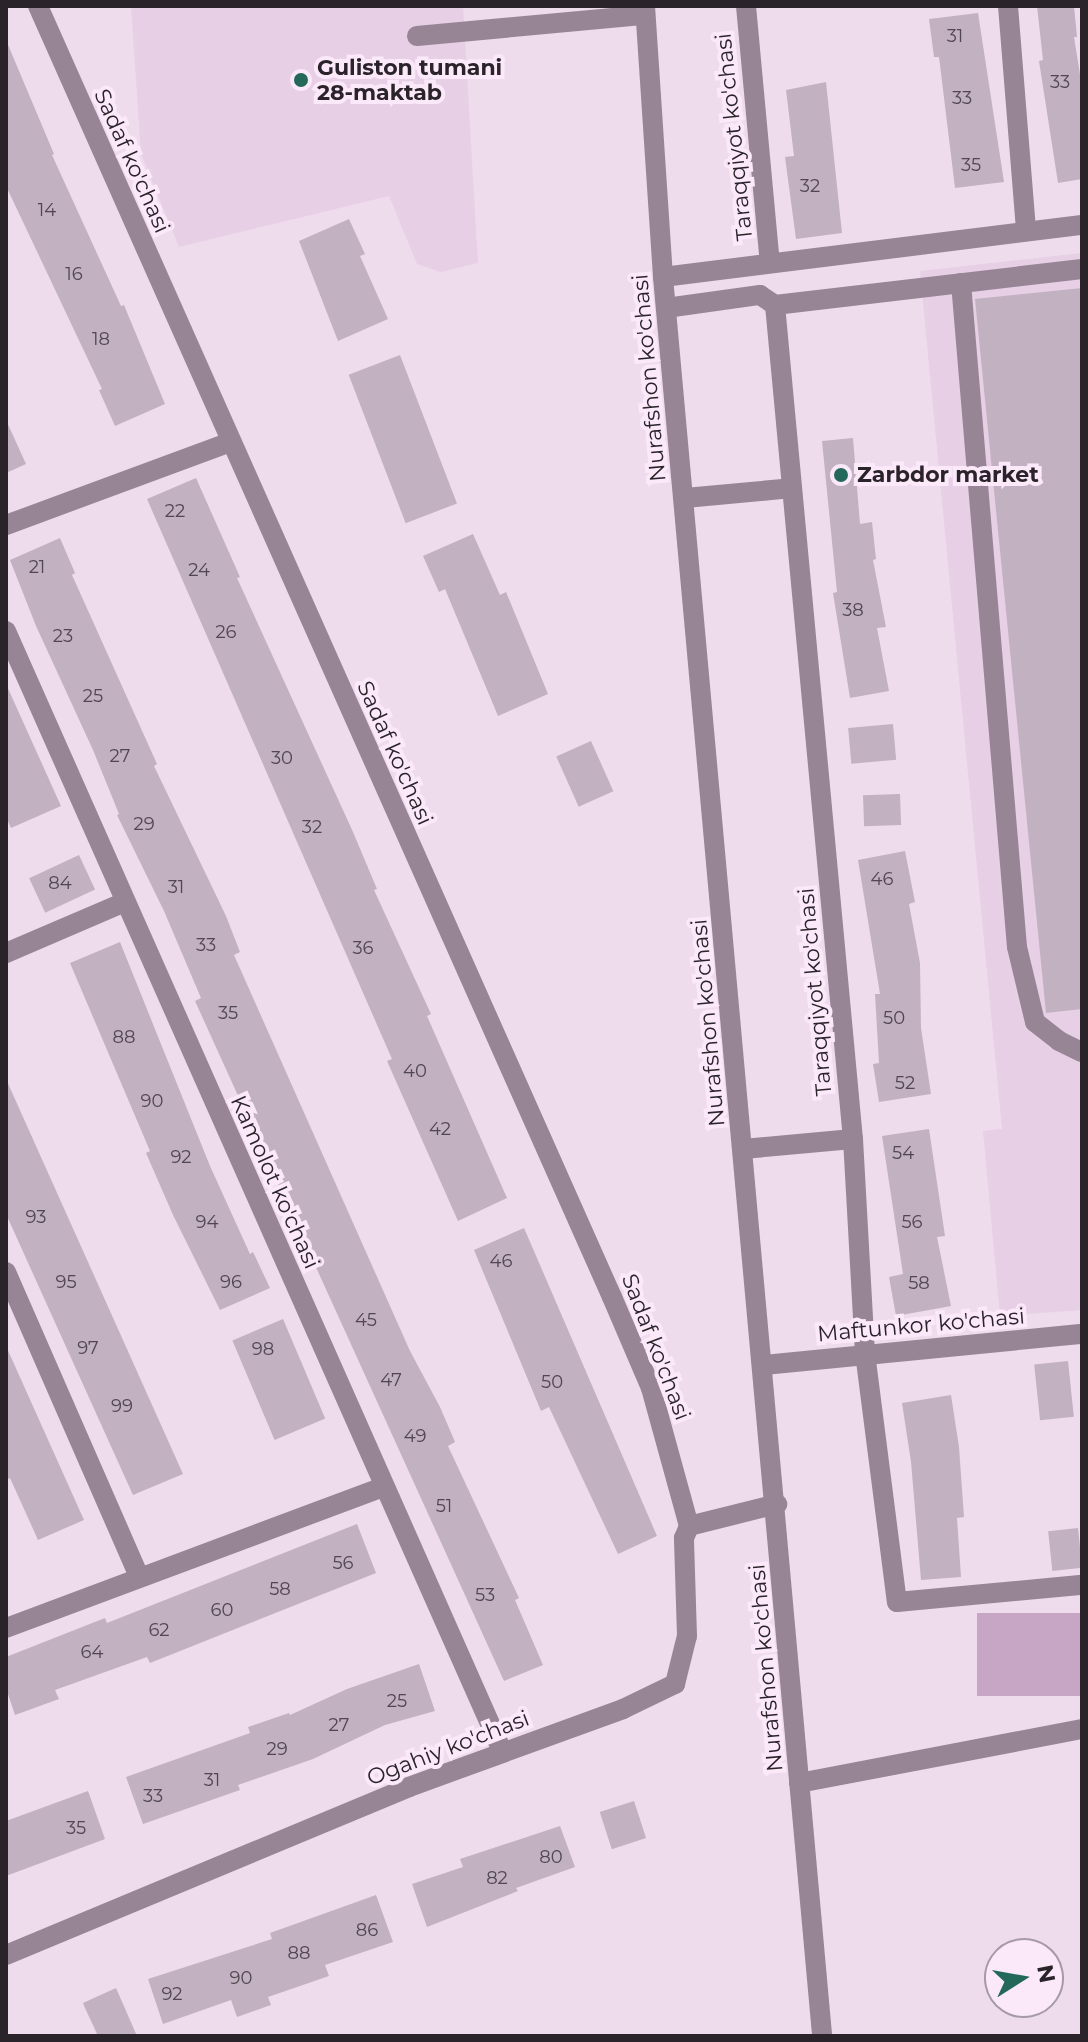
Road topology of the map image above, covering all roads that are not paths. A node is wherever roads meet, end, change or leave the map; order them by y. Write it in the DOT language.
graph roads {
  1 [pos="38,6"];
  2 [pos="746,6"];
  3 [pos="1008,6"];
  4 [pos="645,10"];
  5 [pos="417,36"];
  6 [pos="1082,225"];
  7 [pos="1026,231"];
  8 [pos="770,263"];
  9 [pos="1082,269"];
  10 [pos="663,277"];
  11 [pos="961,283"];
  12 [pos="775,305"];
  13 [pos="666,308"];
  14 [pos="230,442"];
  15 [pos="792,488"];
  16 [pos="685,498"];
  17 [pos="6,525"];
  18 [pos="6,631"];
  19 [pos="125,902"];
  20 [pos="6,953"];
  21 [pos="1082,1052"];
  22 [pos="853,1139"];
  23 [pos="743,1149"];
  24 [pos="6,1272"];
  25 [pos="1082,1334"];
  26 [pos="865,1353"];
  27 [pos="764,1365"];
  28 [pos="384,1487"];
  29 [pos="777,1504"];
  30 [pos="689,1526"];
  31 [pos="139,1576"];
  32 [pos="1082,1585"];
  33 [pos="6,1628"];
  34 [pos="1082,1729"];
  35 [pos="502,1751"];
  36 [pos="799,1783"];
  37 [pos="6,1955"];
  38 [pos="822,2036"];
  1 -- 14 [label="street, Sadaf ko'chasi"];
  2 -- 8 [label="street, Taraqqiyot ko'chasi"];
  3 -- 7 [label="street"];
  4 -- 5 [label="street"];
  4 -- 10 [label="street, Nurafshon ko'chasi"];
  6 -- 7 [label="street"];
  7 -- 8 [label="street"];
  8 -- 10 [label="street"];
  9 -- 11 [label="street"];
  10 -- 13 [label="street, Nurafshon ko'chasi"];
  11 -- 12 [label="street"];
  11 -- 21 [label="street"];
  12 -- 13 [label="street"];
  12 -- 15 [label="street, Taraqqiyot ko'chasi"];
  13 -- 16 [label="street, Nurafshon ko'chasi"];
  14 -- 17 [label="street"];
  14 -- 30 [label="street, Sadaf ko'chasi"];
  15 -- 16 [label="street"];
  15 -- 22 [label="street, Taraqqiyot ko'chasi"];
  16 -- 23 [label="street, Nurafshon ko'chasi"];
  18 -- 19 [label="street, Kamolot ko'chasi"];
  19 -- 20 [label="street"];
  19 -- 28 [label="street, Kamolot ko'chasi"];
  22 -- 23 [label="street"];
  22 -- 26 [label="street, Taraqqiyot ko'chasi"];
  23 -- 27 [label="street, Nurafshon ko'chasi"];
  24 -- 31 [label="street"];
  25 -- 26 [label="street, Maftunkor ko'chasi"];
  26 -- 27 [label="street, Maftunkor ko'chasi"];
  26 -- 32 [label="street, Taraqqiyot ko'chasi"];
  27 -- 29 [label="street, Nurafshon ko'chasi"];
  28 -- 31 [label="street"];
  28 -- 35 [label="street, Kamolot ko'chasi"];
  29 -- 30 [label="street"];
  29 -- 36 [label="street, Nurafshon ko'chasi"];
  30 -- 35 [label="street, Ogahiy ko'chasi"];
  31 -- 33 [label="street"];
  34 -- 36 [label="street"];
  35 -- 37 [label="street, Ogahiy ko'chasi"];
  36 -- 38 [label="street, Nurafshon ko'chasi"];
}
